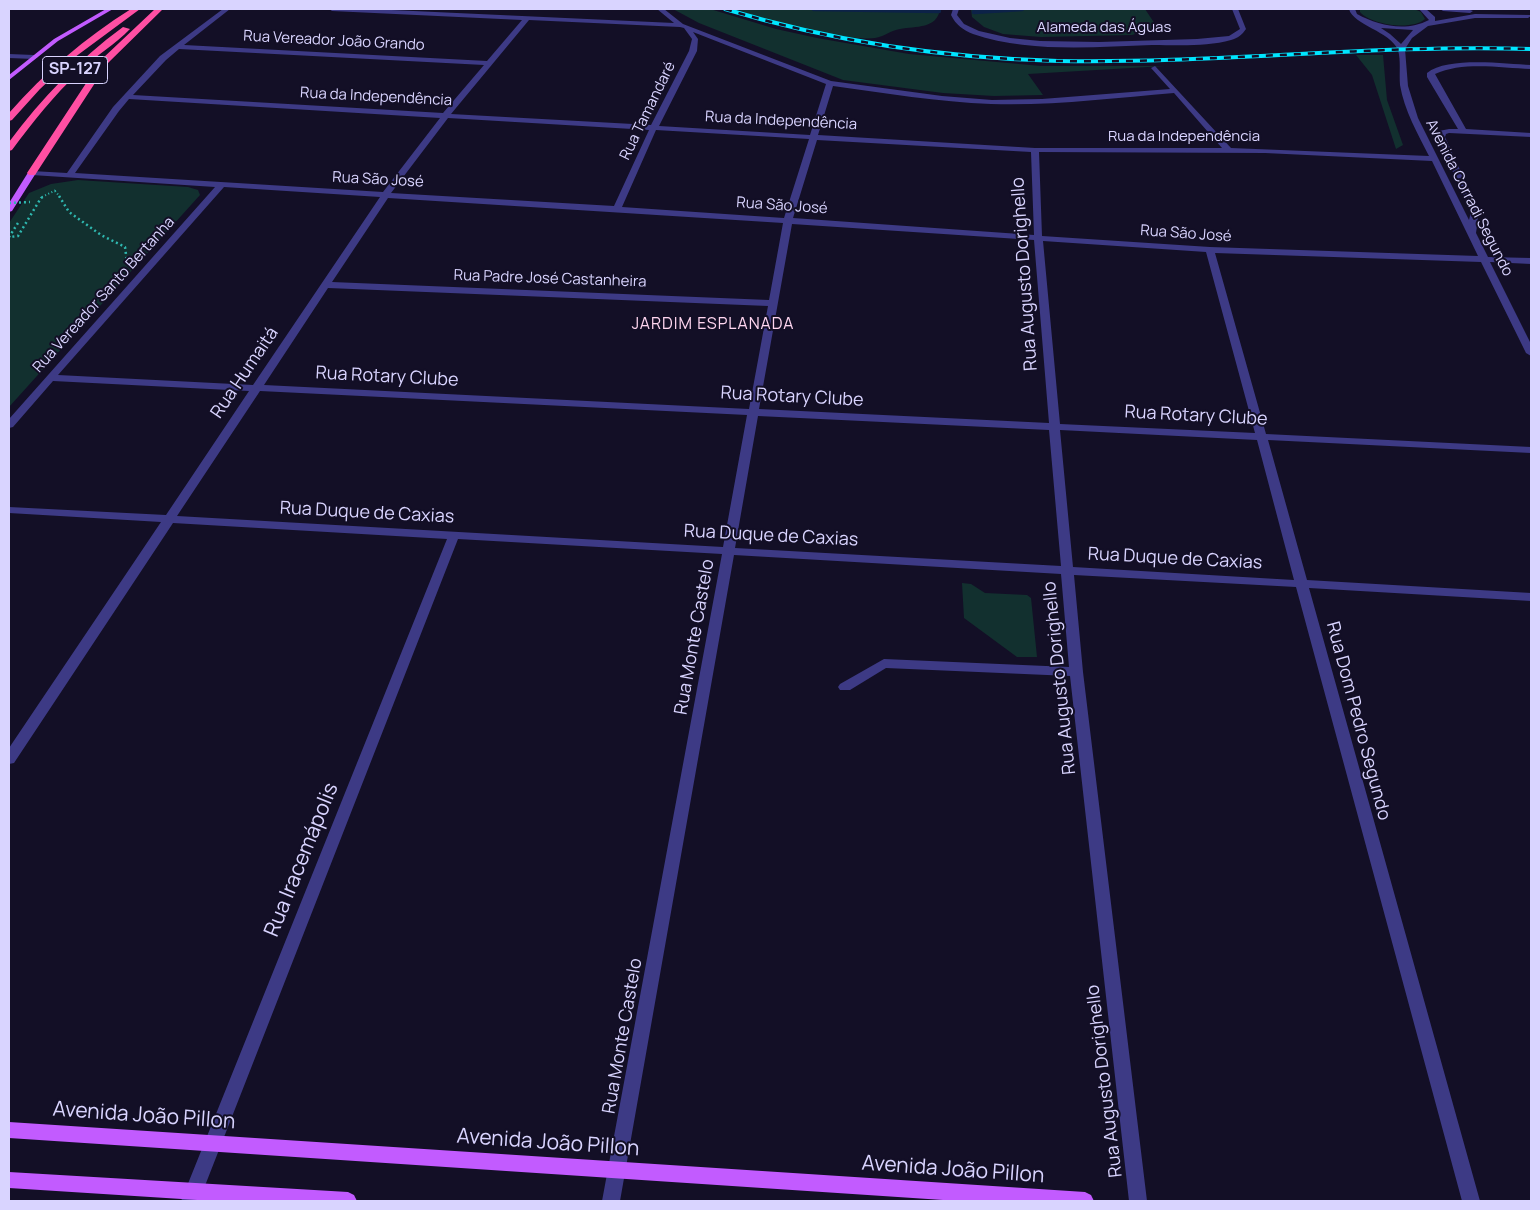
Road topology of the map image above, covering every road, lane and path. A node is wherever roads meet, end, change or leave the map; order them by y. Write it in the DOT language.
graph roads {
  1 [pos="111,9"];
  2 [pos="136,9"];
  3 [pos="158,9"];
  4 [pos="227,9"];
  5 [pos="332,9"];
  6 [pos="660,9"];
  7 [pos="956,9"];
  8 [pos="1235,9"];
  9 [pos="1422,9"];
  10 [pos="1443,9"];
  11 [pos="1349,10"];
  12 [pos="1481,10"];
  13 [pos="1530,16"];
  14 [pos="526,18"];
  15 [pos="1369,23"];
  16 [pos="1425,25"];
  17 [pos="683,26"];
  18 [pos="176,47"];
  19 [pos="737,47"];
  20 [pos="700,48"];
  21 [pos="1401,50"];
  22 [pos="9,56"];
  23 [pos="34,57"];
  24 [pos="489,63"];
  25 [pos="1531,67"];
  26 [pos="1155,68"];
  27 [pos="9,78"];
  28 [pos="830,83"];
  29 [pos="1174,89"];
  30 [pos="126,97"];
  31 [pos="446,115"];
  32 [pos="9,118"];
  33 [pos="654,127"];
  34 [pos="1464,132"];
  35 [pos="1531,135"];
  36 [pos="813,136"];
  37 [pos="9,148"];
  38 [pos="1035,150"];
  39 [pos="1229,151"];
  40 [pos="1434,159"];
  41 [pos="32,173"];
  42 [pos="70,175"];
  43 [pos="222,184"];
  44 [pos="55,190"];
  45 [pos="386,194"];
  46 [pos="9,203"];
  47 [pos="37,204"];
  48 [pos="9,209"];
  49 [pos="26,209"];
  50 [pos="617,209"];
  51 [pos="22,216"];
  52 [pos="788,220"];
  53 [pos="1471,234"];
  54 [pos="1038,237"];
  55 [pos="1210,250"];
  56 [pos="1484,260"];
  57 [pos="1531,261"];
  58 [pos="146,270"];
  59 [pos="325,285"];
  60 [pos="773,304"];
  61 [pos="1531,353"];
  62 [pos="50,378"];
  63 [pos="256,388"];
  64 [pos="754,412"];
  65 [pos="9,425"];
  66 [pos="1055,427"];
  67 [pos="1261,437"];
  68 [pos="1531,450"];
  69 [pos="9,510"];
  70 [pos="169,519"];
  71 [pos="454,535"];
  72 [pos="729,551"];
  73 [pos="1067,570"];
  74 [pos="1301,584"];
  75 [pos="1531,597"];
  76 [pos="1076,672"];
  77 [pos="845,687"];
  78 [pos="9,759"];
  79 [pos="9,1130"];
  80 [pos="212,1144"];
  81 [pos="617,1170"];
  82 [pos="9,1180"];
  83 [pos="192,1196"];
  84 [pos="940,1196"];
  85 [pos="348,1201"];
  86 [pos="611,1201"];
  87 [pos="1085,1201"];
  88 [pos="1138,1201"];
  89 [pos="1471,1201"];
  1 -- 23 [label="main road"];
  2 -- 32 [label="highway, SP-127"];
  3 -- 37 [label="highway, SP-127"];
  3 -- 41 [label="highway"];
  4 -- 18 [label="street"];
  5 -- 14 [label="street"];
  6 -- 17 [label="street"];
  7 -- 8 [label="street, Alameda das Águas"];
  9 -- 16 [label="street"];
  10 -- 12 [label="street"];
  11 -- 15 [label="street"];
  12 -- 13 [label="street"];
  13 -- 16 [label="street"];
  14 -- 17 [label="street"];
  14 -- 24 [label="street, Rua Humaitá"];
  15 -- 16 [label="street"];
  15 -- 21 [label="street"];
  16 -- 21 [label="street"];
  17 -- 19 [label="street"];
  17 -- 20 [label="street, Rua Tamandaré"];
  18 -- 24 [label="street, Rua Vereador João Grando"];
  18 -- 30 [label="street"];
  19 -- 20 [label="street"];
  19 -- 28 [label="street"];
  20 -- 33 [label="street, Rua Tamandaré"];
  21 -- 40 [label="street, Avenida Corradi Segundo"];
  22 -- 23 [label="street"];
  23 -- 27 [label="main road"];
  24 -- 31 [label="street, Rua Humaitá"];
  25 -- 34 [label="street"];
  26 -- 29 [label="street"];
  28 -- 29 [label="street"];
  28 -- 36 [label="street, Rua Monte Castelo"];
  29 -- 39 [label="street"];
  30 -- 31 [label="street, Rua da Independência"];
  30 -- 42 [label="street"];
  31 -- 33 [label="street, Rua da Independência"];
  31 -- 45 [label="street, Rua Humaitá"];
  33 -- 36 [label="street, Rua da Independência"];
  33 -- 50 [label="street, Rua Tamandaré"];
  34 -- 35 [label="street"];
  34 -- 53 [label="street"];
  36 -- 38 [label="street, Rua da Independência"];
  36 -- 52 [label="street, Rua Monte Castelo"];
  38 -- 39 [label="street, Rua da Independência"];
  38 -- 54 [label="street, Rua Augusto Dorighello"];
  39 -- 40 [label="street, Rua da Independência"];
  40 -- 53 [label="street, Avenida Corradi Segundo"];
  41 -- 42 [label="street, Rua São José"];
  41 -- 48 [label="main road"];
  42 -- 43 [label="street, Rua São José"];
  43 -- 45 [label="street, Rua São José"];
  43 -- 58 [label="street, Rua Vereador Santo Bertanha"];
  44 -- 58 [label="path"];
  45 -- 50 [label="street, Rua São José"];
  45 -- 59 [label="street, Rua Humaitá"];
  46 -- 49 [label="path, bridge"];
  47 -- 51 [label="path"];
  50 -- 52 [label="street, Rua São José"];
  52 -- 54 [label="street, Rua São José"];
  52 -- 60 [label="street, Rua Monte Castelo"];
  53 -- 56 [label="street, Avenida Corradi Segundo"];
  54 -- 55 [label="street, Rua São José"];
  54 -- 66 [label="street, Rua Augusto Dorighello"];
  55 -- 56 [label="street, Rua São José"];
  55 -- 67 [label="street, Rua Dom Pedro Segundo"];
  56 -- 57 [label="street, Rua São José"];
  56 -- 61 [label="street, Avenida Corradi Segundo"];
  58 -- 62 [label="street, Rua Vereador Santo Bertanha"];
  59 -- 60 [label="street, Rua Padre José Castanheira"];
  59 -- 63 [label="street, Rua Humaitá"];
  60 -- 64 [label="street, Rua Monte Castelo"];
  62 -- 63 [label="street, Rua Rotary Clube"];
  62 -- 65 [label="street, Rua Vereador Santo Bertanha"];
  63 -- 64 [label="street, Rua Rotary Clube"];
  63 -- 70 [label="street, Rua Humaitá"];
  64 -- 66 [label="street, Rua Rotary Clube"];
  64 -- 72 [label="street, Rua Monte Castelo"];
  66 -- 67 [label="street, Rua Rotary Clube"];
  66 -- 73 [label="street, Rua Augusto Dorighello"];
  67 -- 68 [label="street, Rua Rotary Clube"];
  67 -- 74 [label="street, Rua Dom Pedro Segundo"];
  69 -- 70 [label="street, Rua Duque de Caxias"];
  70 -- 71 [label="street, Rua Duque de Caxias"];
  70 -- 78 [label="street, Rua Humaitá"];
  71 -- 72 [label="street, Rua Duque de Caxias"];
  71 -- 80 [label="street, Rua Iracemápolis"];
  72 -- 73 [label="street, Rua Duque de Caxias"];
  72 -- 81 [label="street, Rua Monte Castelo"];
  73 -- 74 [label="street, Rua Duque de Caxias"];
  73 -- 76 [label="street, Rua Augusto Dorighello"];
  74 -- 75 [label="street, Rua Duque de Caxias"];
  74 -- 89 [label="street, Rua Dom Pedro Segundo"];
  76 -- 77 [label="street"];
  76 -- 88 [label="street, Rua Augusto Dorighello"];
  79 -- 80 [label="main road, Avenida João Pillon"];
  80 -- 81 [label="main road, Avenida João Pillon"];
  80 -- 83 [label="street, Rua Iracemápolis"];
  81 -- 84 [label="main road, Avenida João Pillon"];
  81 -- 86 [label="street, Rua Monte Castelo"];
  82 -- 83 [label="main road"];
  83 -- 85 [label="main road"];
  84 -- 87 [label="main road, Avenida João Pillon"];
}
